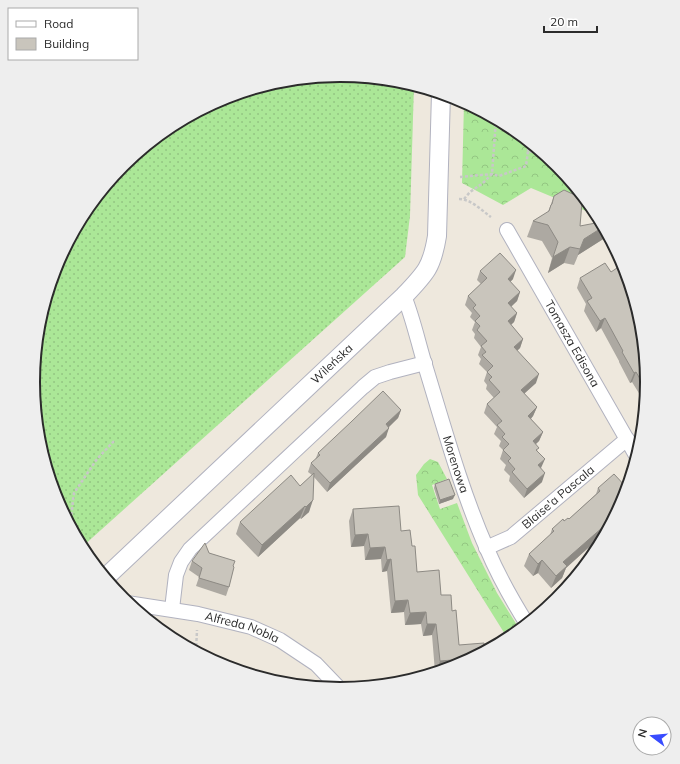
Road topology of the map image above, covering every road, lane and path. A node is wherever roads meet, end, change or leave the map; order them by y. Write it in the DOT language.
graph roads {
  1 [pos="441,100"];
  2 [pos="496,126"];
  3 [pos="528,151"];
  4 [pos="533,152"];
  5 [pos="492,174"];
  6 [pos="460,177"];
  7 [pos="459,199"];
  8 [pos="464,199"];
  9 [pos="491,217"];
  10 [pos="507,230"];
  11 [pos="404,296"];
  12 [pos="425,363"];
  13 [pos="115,440"];
  14 [pos="627,440"];
  15 [pos="632,449"];
  16 [pos="71,516"];
  17 [pos="486,548"];
  18 [pos="109,574"];
  19 [pos="139,605"];
  20 [pos="172,609"];
  21 [pos="198,614"];
  22 [pos="524,619"];
  23 [pos="196,640"];
  24 [pos="194,644"];
  25 [pos="196,645"];
  26 [pos="333,682"];
  1 -- 11 [label="street, Wileńska"];
  2 -- 5 [label="path"];
  3 -- 4 [label="path"];
  3 -- 5 [label="path"];
  5 -- 6 [label="path"];
  5 -- 8 [label="path"];
  7 -- 8 [label="path"];
  8 -- 9 [label="path"];
  10 -- 14 [label="street, Tomasza Edisona"];
  11 -- 12 [label="street, Morenowa"];
  11 -- 18 [label="street, Wileńska"];
  12 -- 17 [label="street, Morenowa"];
  12 -- 20 [label="street"];
  13 -- 16 [label="path"];
  14 -- 15 [label="street, Tomasza Edisona"];
  14 -- 17 [label="street, Blaise'a Pascala"];
  17 -- 22 [label="street, Morenowa"];
  19 -- 20 [label="street, Alfreda Nobla"];
  20 -- 21 [label="street, Alfreda Nobla"];
  21 -- 23 [label="path"];
  21 -- 26 [label="street, Alfreda Nobla"];
  23 -- 24 [label="path"];
  23 -- 25 [label="path"];
}
